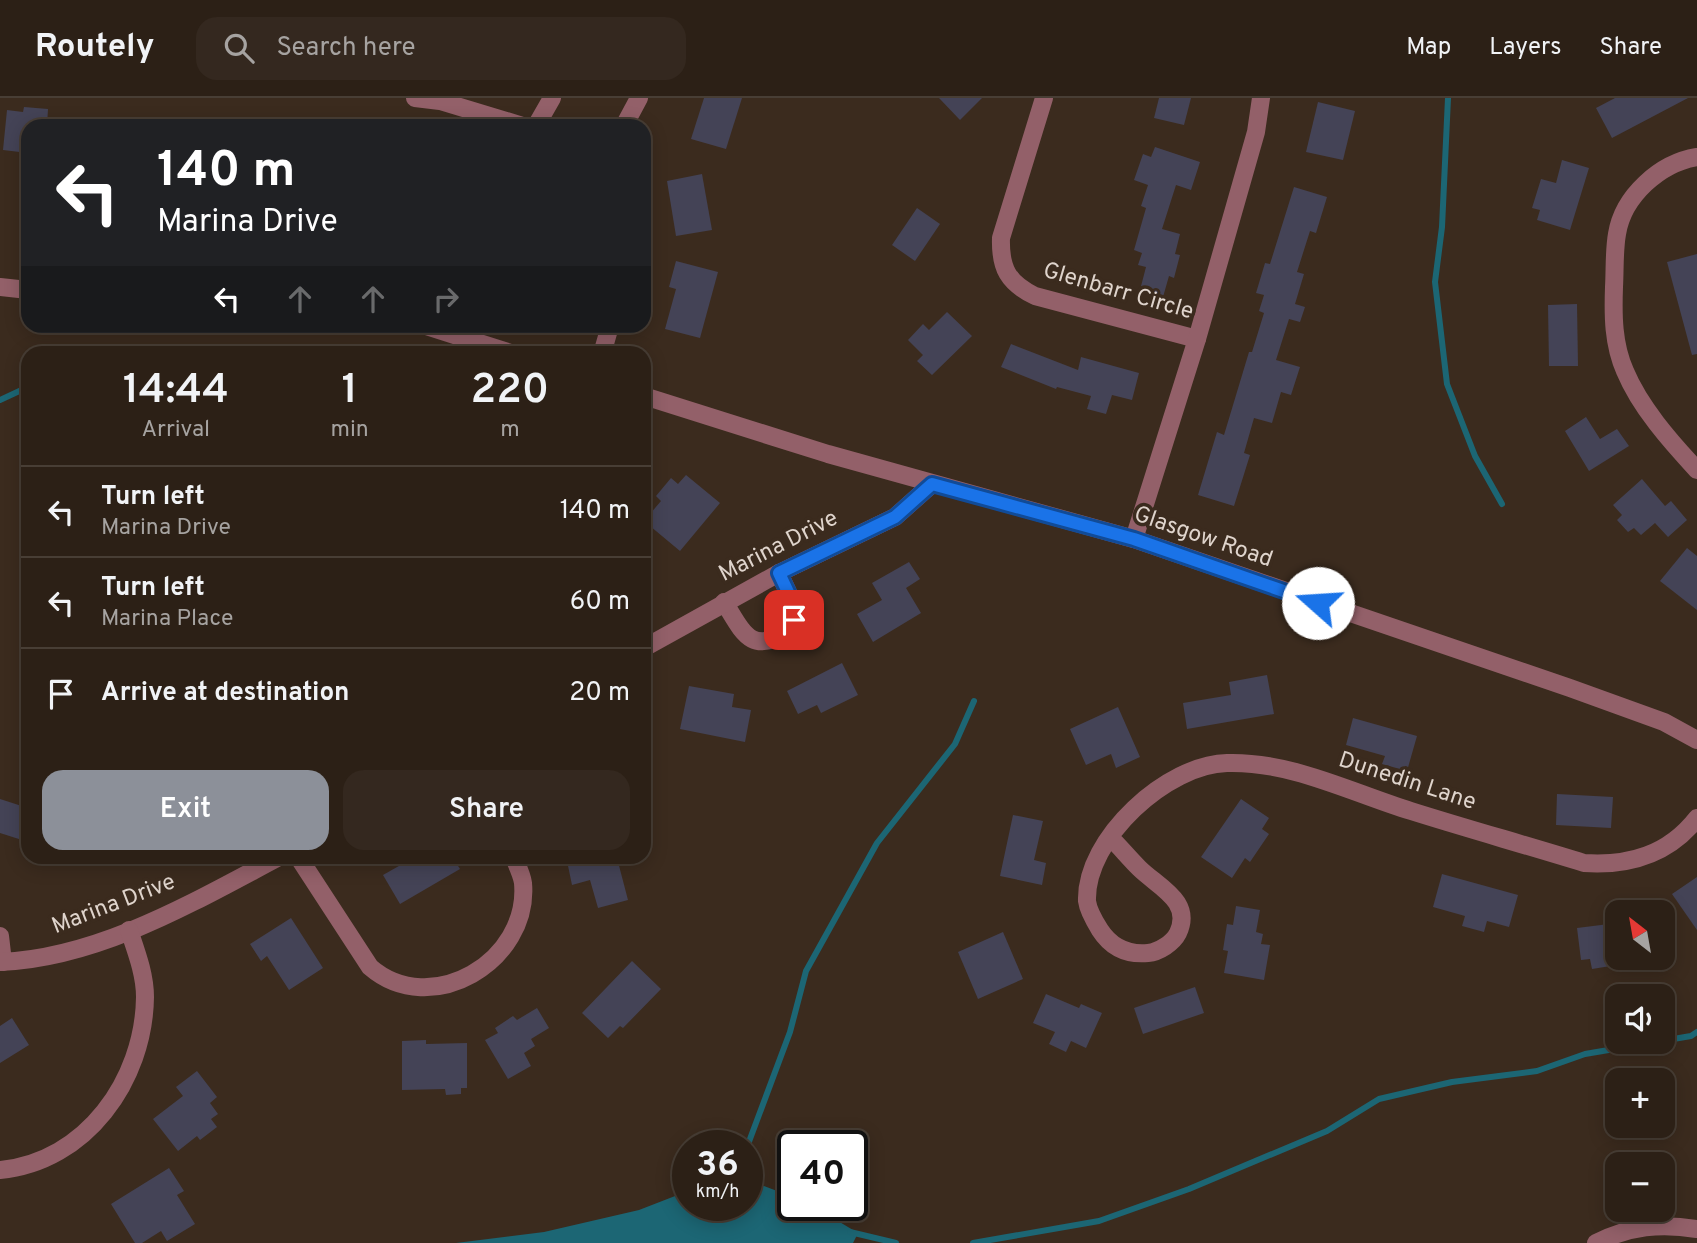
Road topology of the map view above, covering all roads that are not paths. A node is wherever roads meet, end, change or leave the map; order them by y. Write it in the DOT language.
graph roads {
  1 [pos="415,98"];
  2 [pos="551,98"];
  3 [pos="639,98"];
  4 [pos="1044,98"];
  5 [pos="1261,98"];
  6 [pos="500,119"];
  7 [pos="540,119"];
  8 [pos="628,119"];
  9 [pos="1697,158"];
  10 [pos="0,286"];
  11 [pos="21,289"];
  12 [pos="448,333"];
  13 [pos="1197,340"];
  14 [pos="489,346"];
  15 [pos="651,398"];
  16 [pos="1697,470"];
  17 [pos="932,484"];
  18 [pos="1134,539"];
  19 [pos="779,573"];
  20 [pos="724,602"];
  21 [pos="651,644"];
  22 [pos="1697,740"];
  23 [pos="1697,818"];
  24 [pos="1110,837"];
  25 [pos="265,864"];
  26 [pos="303,864"];
  27 [pos="516,864"];
  28 [pos="129,930"];
  29 [pos="0,936"];
  30 [pos="1,962"];
  31 [pos="0,1170"];
  32 [pos="1697,1228"];
  33 [pos="1596,1243"];
  1 -- 6 [label="street"];
  2 -- 7 [label="street"];
  3 -- 8 [label="street"];
  4 -- 13 [label="street, Glenbarr Circle"];
  5 -- 13 [label="street, Glenbarr Circle"];
  9 -- 16 [label="street"];
  10 -- 11 [label="street"];
  12 -- 14 [label="street"];
  13 -- 18 [label="street, Glenbarr Circle"];
  15 -- 17 [label="street, Glasgow Road"];
  17 -- 18 [label="street, Glasgow Road"];
  17 -- 19 [label="street, Marina Drive"];
  18 -- 22 [label="street, Glasgow Road"];
  19 -- 20 [label="street, Marina Drive"];
  19 -- 20 [label="street"];
  20 -- 21 [label="street, Marina Drive"];
  23 -- 24 [label="street, Dunedin Lane"];
  24 -- 24 [label="street, Dunedin Lane"];
  25 -- 28 [label="street, Marina Drive"];
  26 -- 27 [label="street"];
  28 -- 30 [label="street, Marina Drive"];
  28 -- 31 [label="street"];
  29 -- 30 [label="street"];
  32 -- 33 [label="street"];
}
